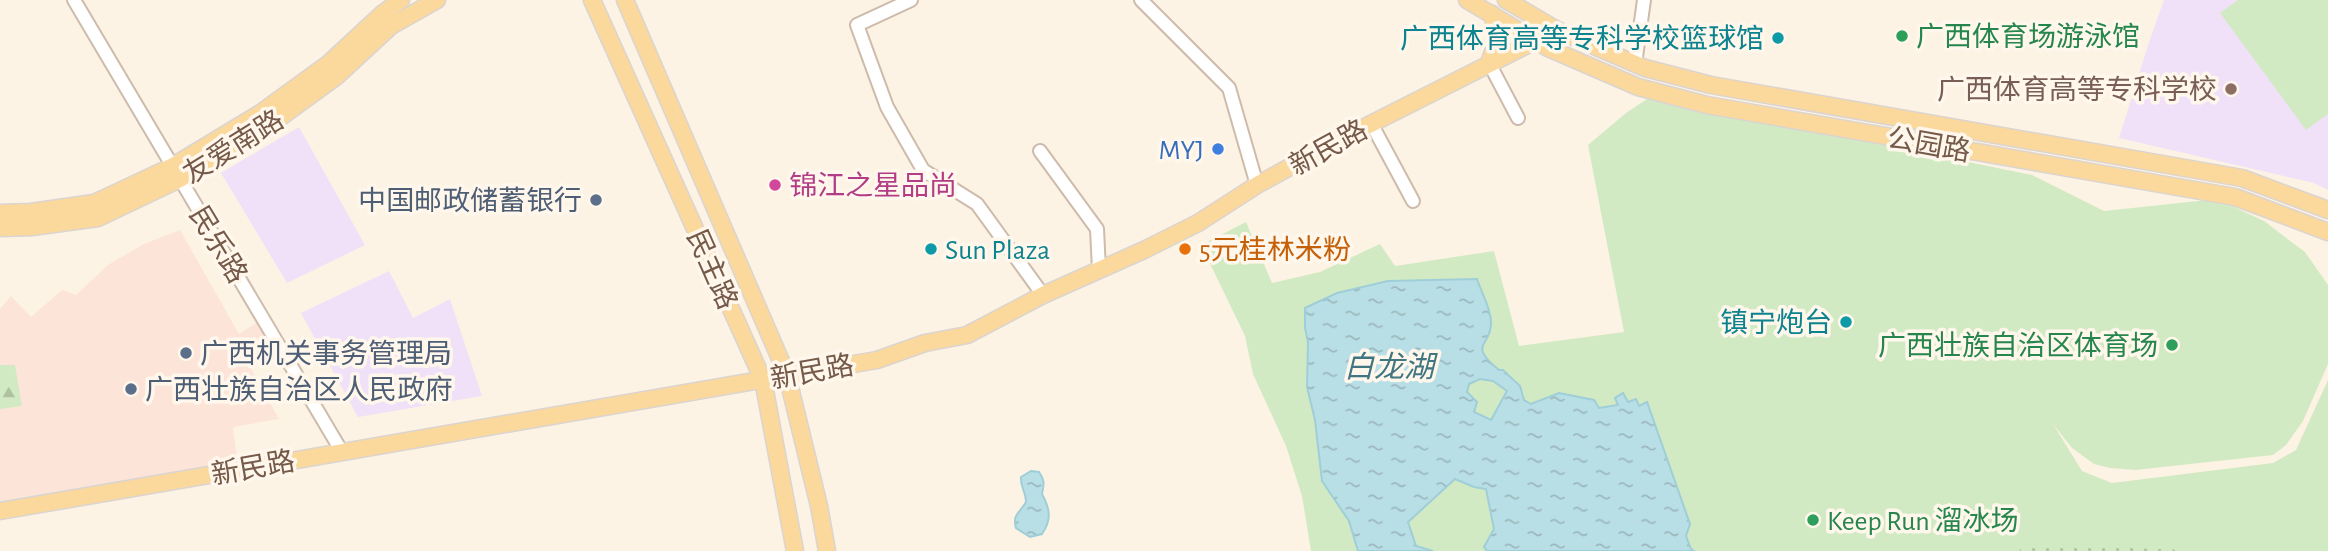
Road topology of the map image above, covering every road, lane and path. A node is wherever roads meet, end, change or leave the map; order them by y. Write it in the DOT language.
graph roads {
  1 [pos="74,0"];
  2 [pos="401,0"];
  3 [pos="437,0"];
  4 [pos="592,0"];
  5 [pos="625,0"];
  6 [pos="911,0"];
  7 [pos="1141,0"];
  8 [pos="1468,0"];
  9 [pos="1506,0"];
  10 [pos="1644,0"];
  11 [pos="1492,14"];
  12 [pos="1557,30"];
  13 [pos="1536,40"];
  14 [pos="1489,63"];
  15 [pos="1635,64"];
  16 [pos="1518,118"];
  17 [pos="1371,123"];
  18 [pos="1040,151"];
  19 [pos="176,173"];
  20 [pos="1257,185"];
  21 [pos="1413,201"];
  22 [pos="2328,210"];
  23 [pos="0,213"];
  24 [pos="0,229"];
  25 [pos="2328,232"];
  26 [pos="1099,270"];
  27 [pos="1044,295"];
  28 [pos="787,375"];
  29 [pos="763,380"];
  30 [pos="342,452"];
  31 [pos="0,511"];
  32 [pos="794,551"];
  33 [pos="827,551"];
  1 -- 19 [label="street, 民乐路"];
  2 -- 19 [label="main road, 友爱南路"];
  3 -- 19 [label="main road, 友爱南路"];
  4 -- 29 [label="main road, 民主路"];
  5 -- 28 [label="main road, 民主路"];
  6 -- 27 [label="street"];
  7 -- 20 [label="street"];
  8 -- 11 [label="main road, 公园路"];
  9 -- 12 [label="main road, 公园路"];
  10 -- 15 [label="street"];
  11 -- 13 [label="main road, 公园路"];
  11 -- 14 [label="main road"];
  12 -- 13 [label="main road, 新民路"];
  12 -- 15 [label="main road, 公园路"];
  13 -- 14 [label="main road, 新民路"];
  13 -- 25 [label="main road, 公园路"];
  14 -- 16 [label="street"];
  14 -- 17 [label="main road, 新民路"];
  15 -- 22 [label="main road, 公园路"];
  17 -- 20 [label="main road, 新民路"];
  17 -- 21 [label="street"];
  18 -- 26 [label="street"];
  19 -- 23 [label="main road, 友爱南路"];
  19 -- 24 [label="main road, 友爱南路"];
  19 -- 30 [label="street, 民乐路"];
  20 -- 26 [label="main road, 新民路"];
  26 -- 27 [label="main road, 新民路"];
  27 -- 28 [label="main road, 新民路"];
  28 -- 29 [label="main road, 新民路"];
  28 -- 33 [label="main road, 民主路"];
  29 -- 30 [label="main road, 新民路"];
  29 -- 32 [label="main road, 民主路"];
  30 -- 31 [label="main road, 新民路"];
}
